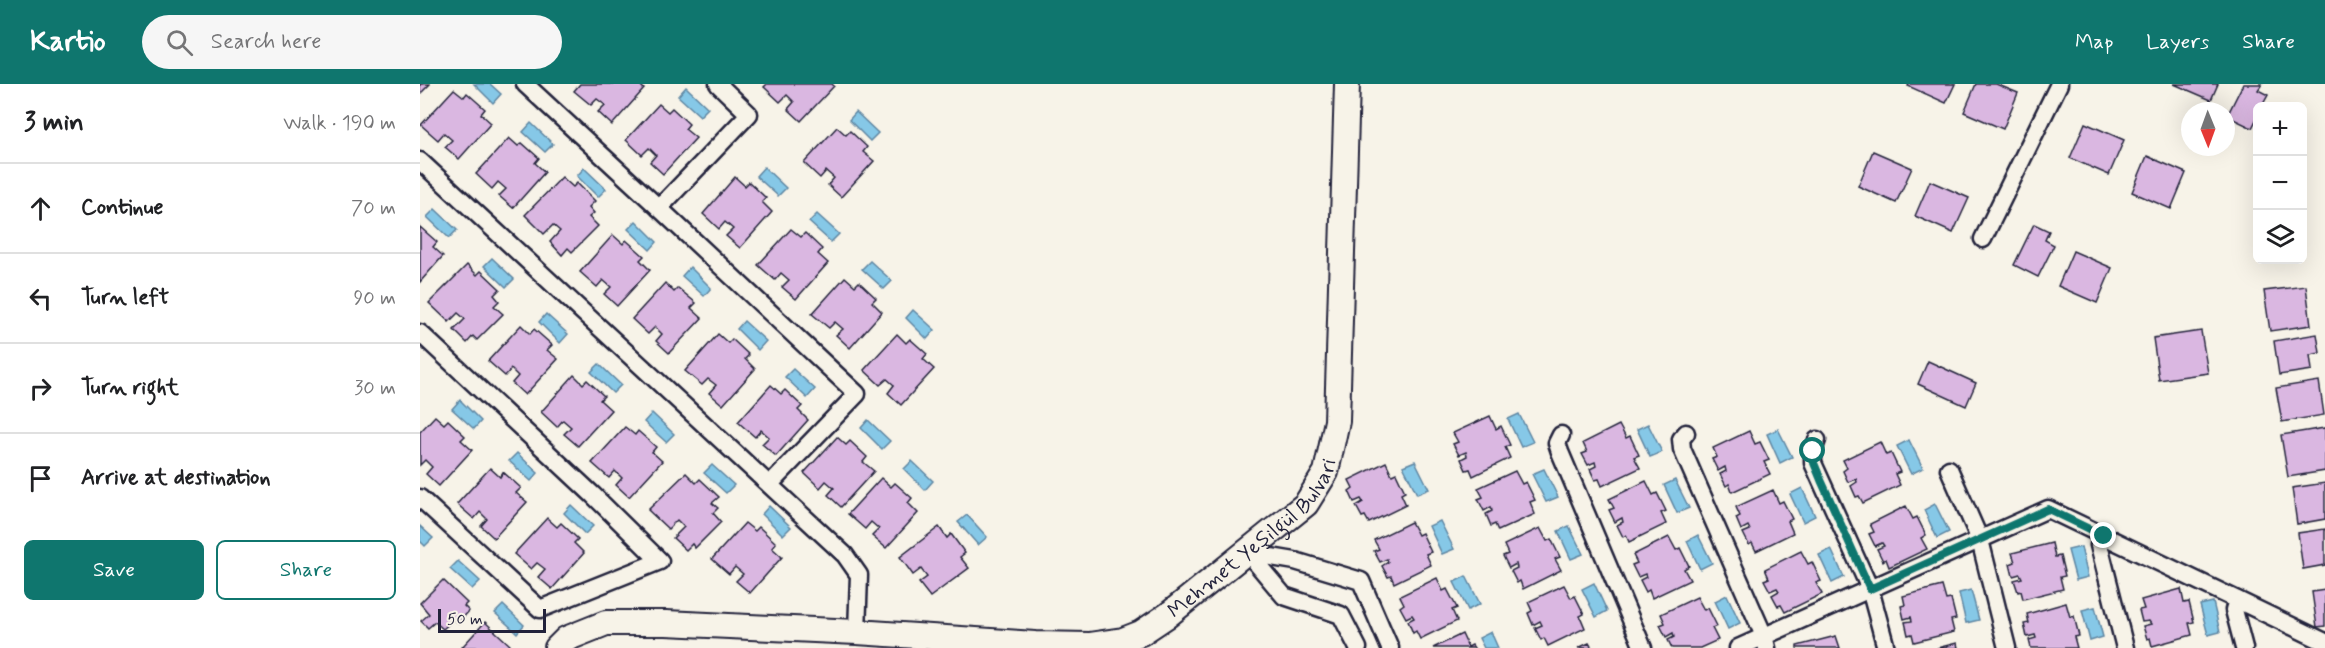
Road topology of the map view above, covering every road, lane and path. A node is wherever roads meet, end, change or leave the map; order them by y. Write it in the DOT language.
graph roads {
  1 [pos="525,84"];
  2 [pos="718,84"];
  3 [pos="1347,84"];
  4 [pos="2059,84"];
  5 [pos="420,161"];
  6 [pos="659,208"];
  7 [pos="1983,239"];
  8 [pos="420,333"];
  9 [pos="1686,433"];
  10 [pos="1561,435"];
  11 [pos="1817,440"];
  12 [pos="1949,470"];
  13 [pos="770,484"];
  14 [pos="420,498"];
  15 [pos="2104,536"];
  16 [pos="1980,540"];
  17 [pos="1248,553"];
  18 [pos="1870,589"];
  19 [pos="2237,600"];
  20 [pos="857,632"];
  21 [pos="1766,642"];
  22 [pos="2325,642"];
  23 [pos="557,648"];
  24 [pos="1358,648"];
  25 [pos="1390,648"];
  26 [pos="1643,648"];
  27 [pos="1738,648"];
  28 [pos="1886,648"];
  29 [pos="2007,648"];
  30 [pos="2125,648"];
  31 [pos="2244,648"];
  1 -- 6 [label="street"];
  2 -- 6 [label="street"];
  3 -- 17 [label="main road, Mehmet Yeşilgül Bulvari"];
  4 -- 7 [label="street"];
  5 -- 13 [label="street"];
  6 -- 13 [label="street"];
  8 -- 14 [label="street"];
  9 -- 21 [label="street"];
  10 -- 26 [label="street"];
  11 -- 18 [label="street"];
  12 -- 16 [label="street"];
  13 -- 20 [label="street"];
  15 -- 16 [label="street"];
  15 -- 19 [label="street"];
  15 -- 30 [label="street"];
  16 -- 18 [label="street"];
  16 -- 29 [label="street"];
  17 -- 20 [label="main road, Mehmet Yeşilgül Bulvari"];
  17 -- 24 [label="street"];
  17 -- 25 [label="street"];
  18 -- 21 [label="street"];
  18 -- 28 [label="street"];
  19 -- 22 [label="street"];
  19 -- 31 [label="street"];
  20 -- 23 [label="main road, Mehmet Yeşilgül Bulvari"];
  21 -- 27 [label="street"];
}
